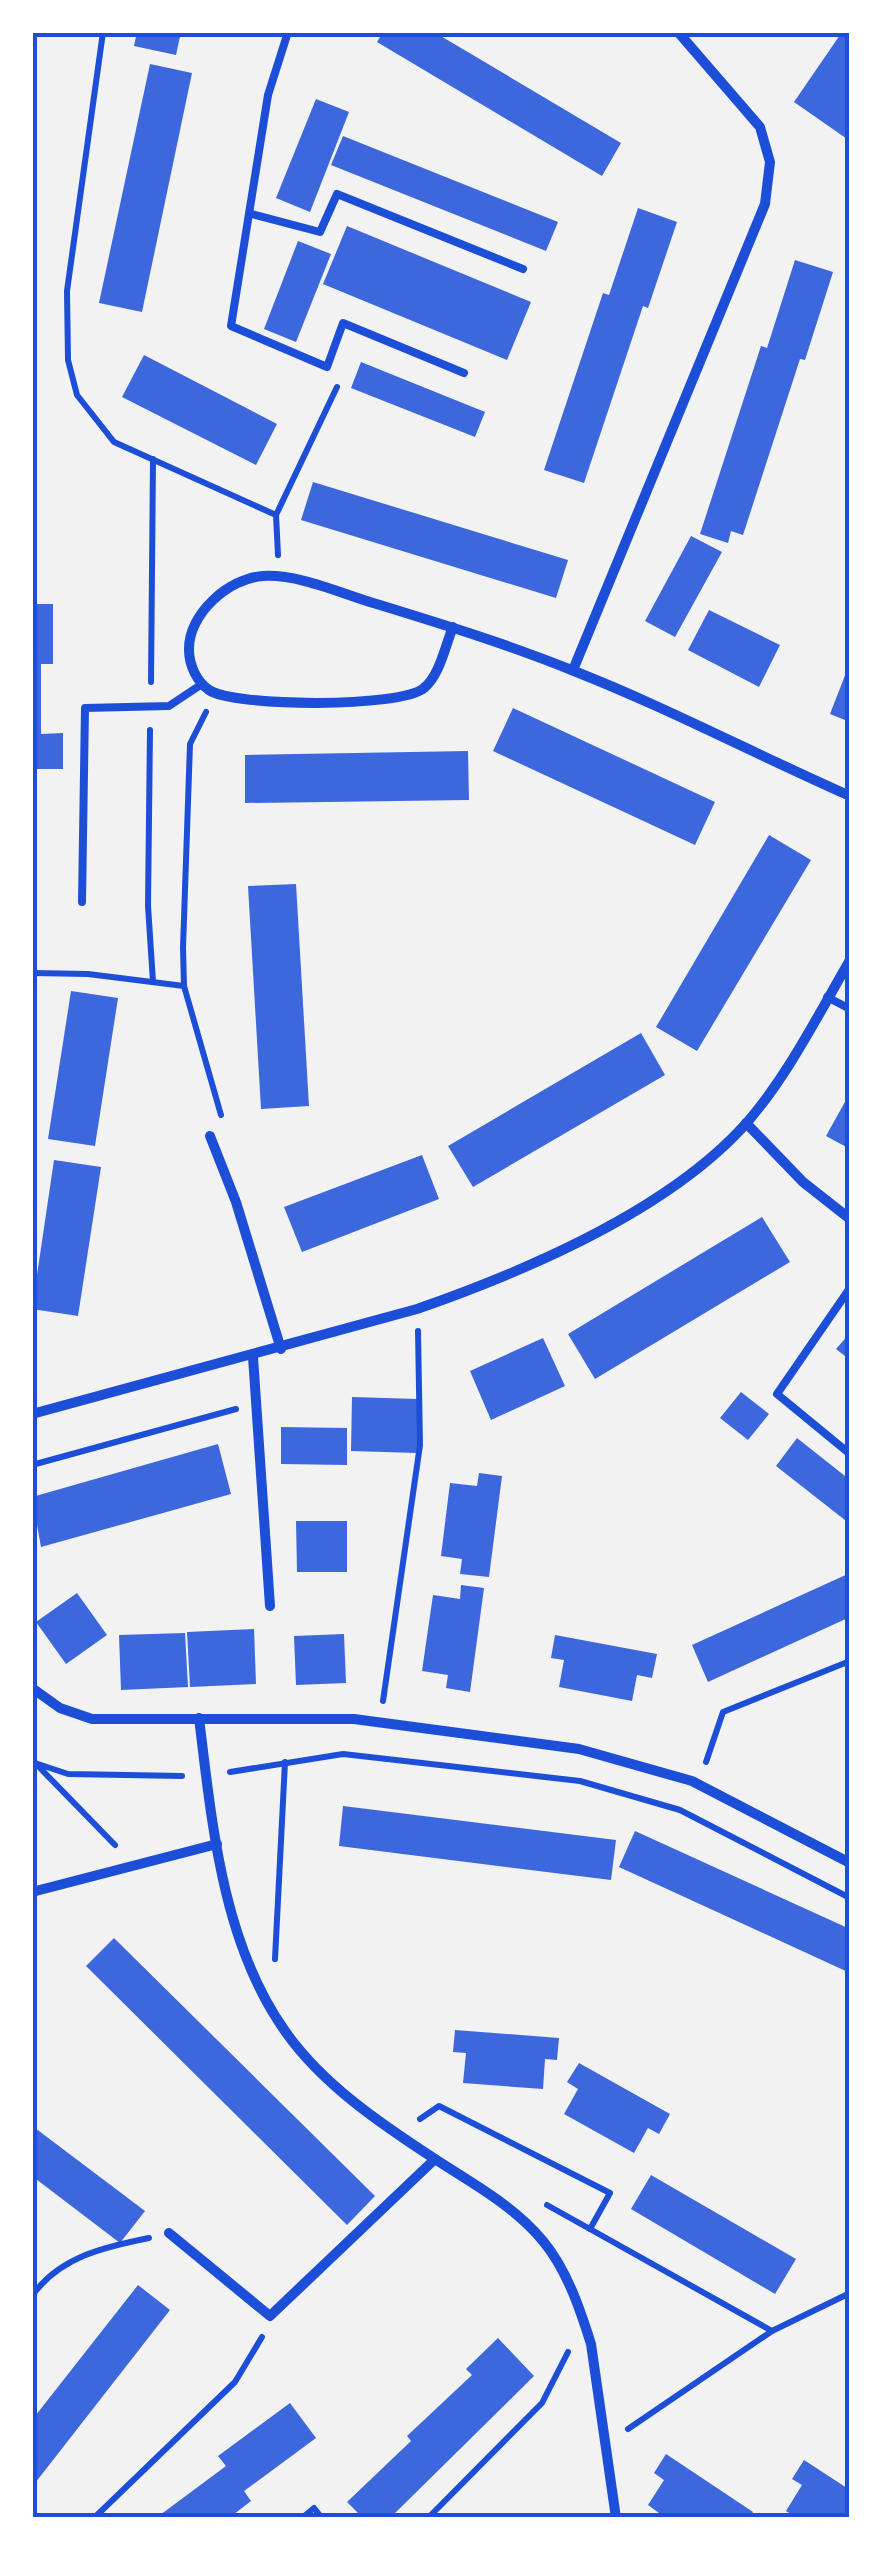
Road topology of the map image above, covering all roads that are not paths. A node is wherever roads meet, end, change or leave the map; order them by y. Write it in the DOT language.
graph roads {
  1 [pos="288,32"];
  2 [pos="552,32"];
  3 [pos="569,32"];
  4 [pos="678,32"];
  5 [pos="252,214"];
  6 [pos="523,269"];
  7 [pos="464,373"];
  8 [pos="453,627"];
  9 [pos="573,670"];
  10 [pos="202,684"];
  11 [pos="850,796"];
  12 [pos="82,902"];
  13 [pos="850,960"];
  14 [pos="828,997"];
  15 [pos="850,1009"];
  16 [pos="746,1123"];
  17 [pos="210,1136"];
  18 [pos="850,1218"];
  19 [pos="850,1288"];
  20 [pos="282,1349"];
  21 [pos="252,1357"];
  22 [pos="32,1414"];
  23 [pos="850,1454"];
  24 [pos="270,1606"];
  25 [pos="32,1688"];
  26 [pos="199,1718"];
  27 [pos="217,1844"];
  28 [pos="850,1863"];
  29 [pos="32,1892"];
  30 [pos="435,2159"];
  31 [pos="170,2234"];
  32 [pos="616,2518"];
  1 -- 5 [label="lane"];
  2 -- 3 [label="street"];
  4 -- 9 [label="street"];
  5 -- 6 [label="lane"];
  5 -- 7 [label="lane"];
  8 -- 9 [label="street"];
  8 -- 10 [label="street"];
  8 -- 10 [label="street"];
  9 -- 11 [label="street"];
  10 -- 12 [label="lane"];
  13 -- 14 [label="street"];
  14 -- 15 [label="lane"];
  14 -- 16 [label="street"];
  16 -- 18 [label="street"];
  16 -- 20 [label="street"];
  17 -- 20 [label="street"];
  19 -- 23 [label="lane"];
  20 -- 21 [label="street"];
  21 -- 22 [label="street"];
  21 -- 24 [label="street"];
  25 -- 26 [label="street"];
  26 -- 27 [label="street"];
  26 -- 28 [label="street"];
  27 -- 29 [label="street"];
  27 -- 30 [label="street"];
  30 -- 31 [label="street"];
  30 -- 32 [label="street"];
}
